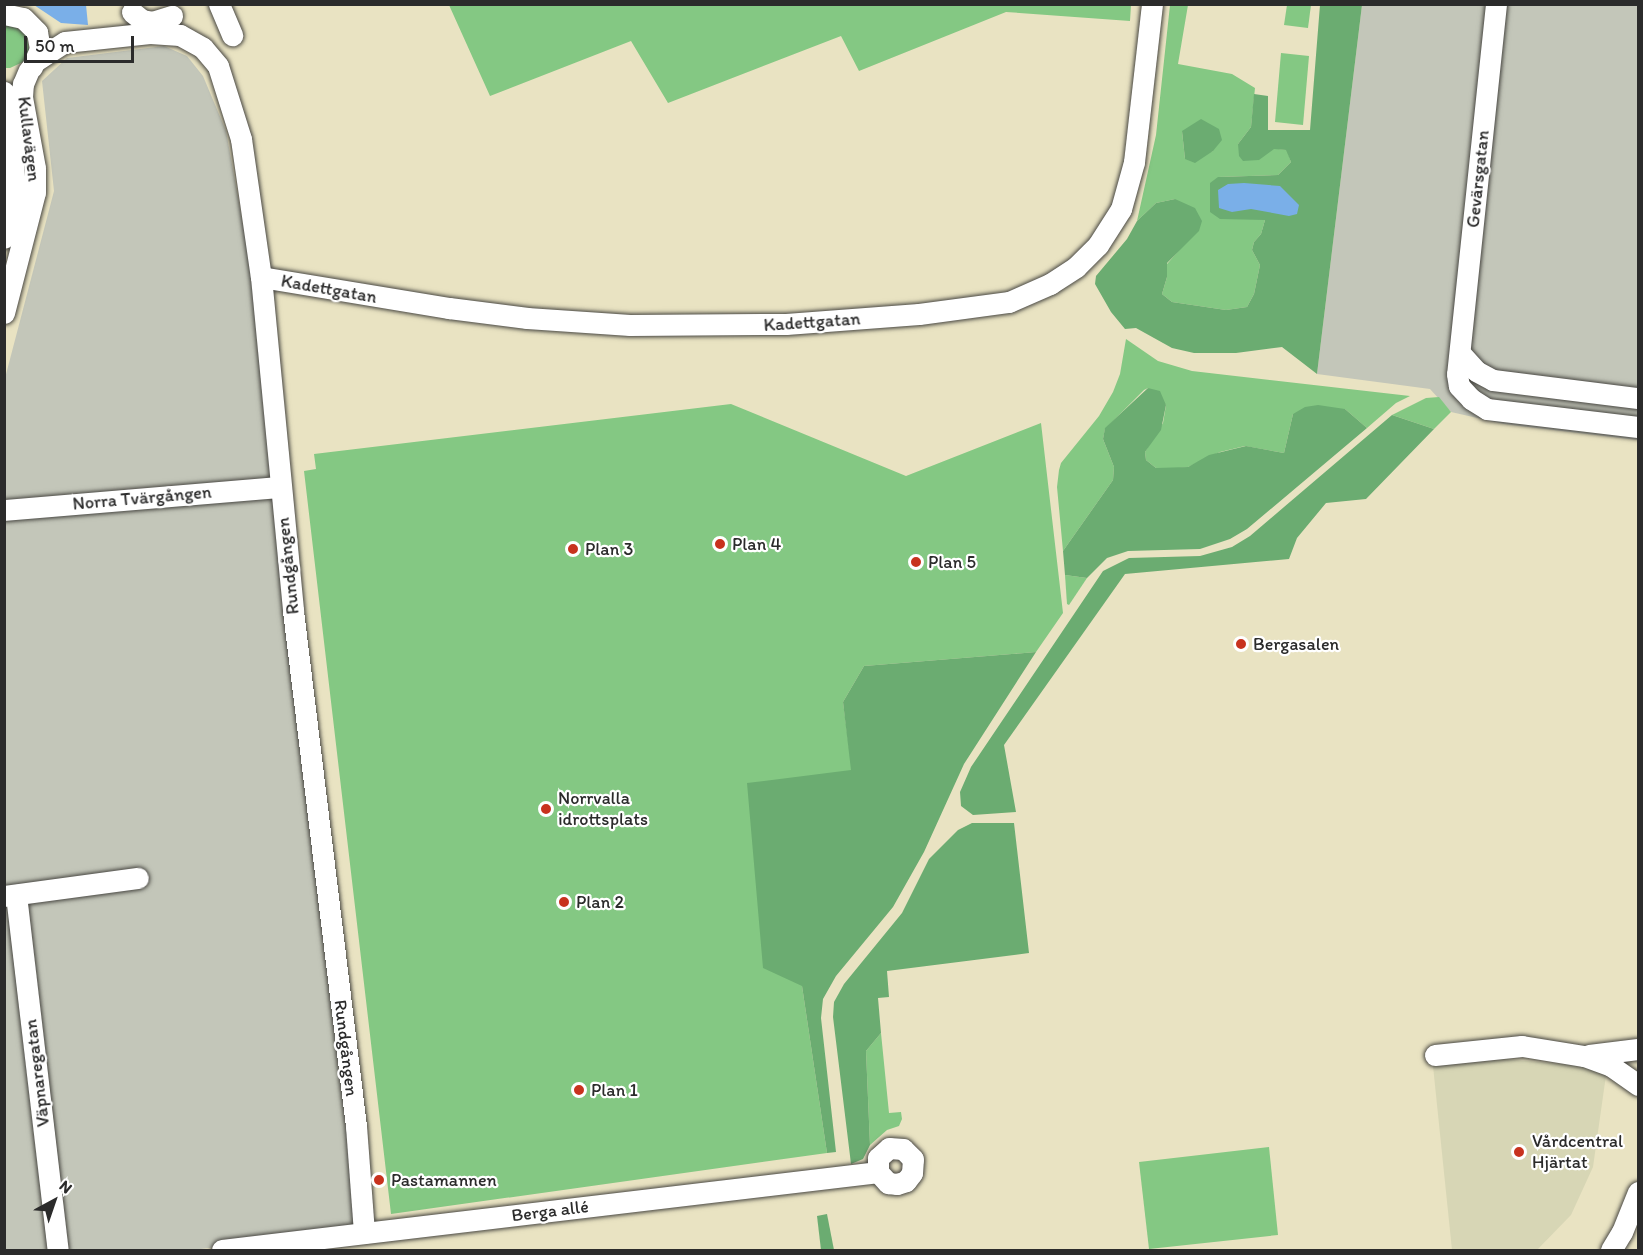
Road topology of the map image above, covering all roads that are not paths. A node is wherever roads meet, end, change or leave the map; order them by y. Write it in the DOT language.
graph roads {
  1 [pos="219,4"];
  2 [pos="1152,4"];
  3 [pos="1496,4"];
  4 [pos="126,8"];
  5 [pos="172,16"];
  6 [pos="20,17"];
  7 [pos="124,35"];
  8 [pos="232,35"];
  9 [pos="65,42"];
  10 [pos="33,65"];
  11 [pos="4,78"];
  12 [pos="4,92"];
  13 [pos="4,238"];
  14 [pos="261,277"];
  15 [pos="4,313"];
  16 [pos="1460,353"];
  17 [pos="1638,398"];
  18 [pos="1638,427"];
  19 [pos="280,487"];
  20 [pos="4,510"];
  21 [pos="138,878"];
  22 [pos="10,896"];
  23 [pos="1638,1049"];
  24 [pos="1435,1055"];
  25 [pos="1584,1056"];
  26 [pos="1638,1071"];
  27 [pos="1638,1079"];
  28 [pos="1638,1085"];
  29 [pos="878,1172"];
  30 [pos="1638,1192"];
  31 [pos="364,1233"];
  32 [pos="58,1251"];
  33 [pos="222,1251"];
  34 [pos="1611,1251"];
  1 -- 8 [label="street"];
  2 -- 14 [label="street, Kadettgatan"];
  3 -- 16 [label="street, Gevärsgatan"];
  4 -- 5 [label="street"];
  4 -- 7 [label="street"];
  6 -- 9 [label="street, Rundgången"];
  6 -- 10 [label="street, Kullavägen"];
  7 -- 9 [label="street, Rundgången"];
  7 -- 14 [label="street, Rundgången"];
  9 -- 10 [label="street, Rundgången"];
  10 -- 11 [label="street, Rundgången"];
  10 -- 15 [label="street, Kullavägen"];
  12 -- 13 [label="street, Kullavägen"];
  14 -- 19 [label="street, Rundgången"];
  16 -- 17 [label="street"];
  16 -- 18 [label="street, Gevärsgatan"];
  19 -- 20 [label="street, Norra Tvärgången"];
  19 -- 31 [label="street, Rundgången"];
  21 -- 22 [label="street"];
  22 -- 32 [label="street, Väpnaregatan"];
  23 -- 25 [label="street"];
  24 -- 25 [label="street"];
  25 -- 28 [label="street"];
  26 -- 27 [label="street"];
  29 -- 31 [label="street, Berga allé"];
  30 -- 34 [label="street"];
  31 -- 33 [label="street, Berga allé"];
}
